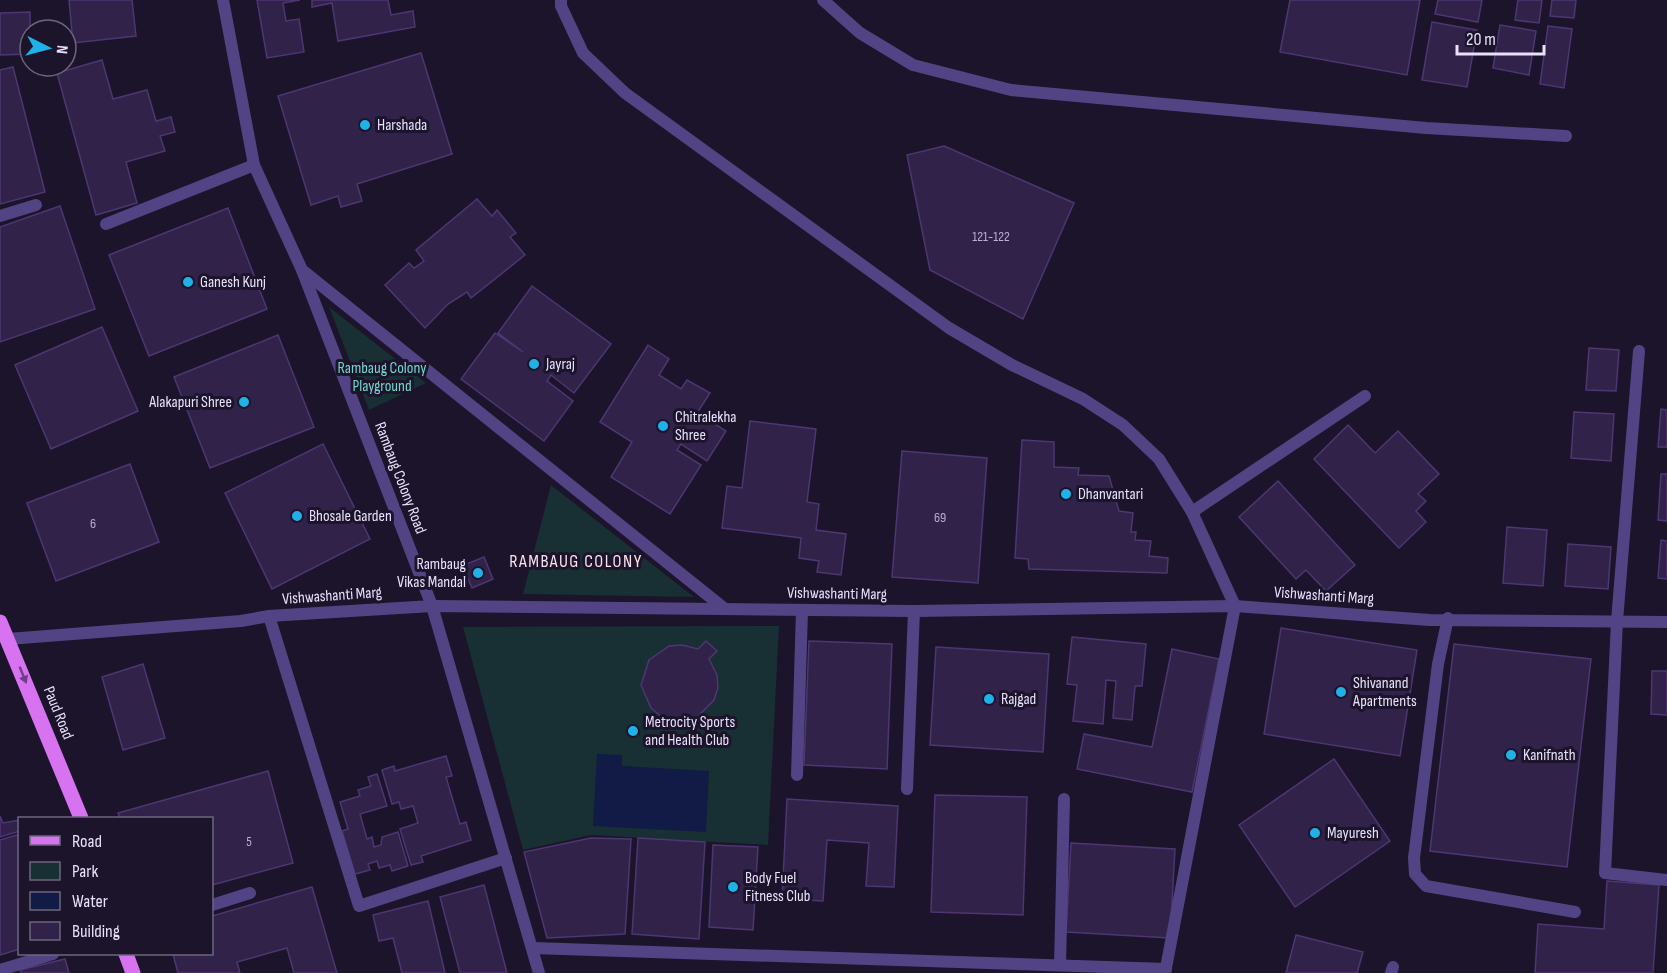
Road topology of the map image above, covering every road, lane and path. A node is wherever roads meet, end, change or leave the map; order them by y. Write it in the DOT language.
graph roads {
  1 [pos="223,0"];
  2 [pos="561,0"];
  3 [pos="823,0"];
  4 [pos="1566,136"];
  5 [pos="254,165"];
  6 [pos="36,205"];
  7 [pos="0,216"];
  8 [pos="106,224"];
  9 [pos="302,270"];
  10 [pos="1639,351"];
  11 [pos="1365,396"];
  12 [pos="1192,512"];
  13 [pos="432,606"];
  14 [pos="1235,606"];
  15 [pos="725,609"];
  16 [pos="802,610"];
  17 [pos="914,611"];
  18 [pos="269,616"];
  19 [pos="1448,618"];
  20 [pos="0,621"];
  21 [pos="1617,621"];
  22 [pos="1667,622"];
  23 [pos="8,639"];
  24 [pos="797,775"];
  25 [pos="907,789"];
  26 [pos="1064,799"];
  27 [pos="80,817"];
  28 [pos="506,858"];
  29 [pos="1667,880"];
  30 [pos="250,893"];
  31 [pos="213,905"];
  32 [pos="1575,912"];
  33 [pos="533,948"];
  34 [pos="49,955"];
  35 [pos="126,955"];
  36 [pos="1060,965"];
  37 [pos="0,969"];
  38 [pos="1166,971"];
  39 [pos="133,973"];
  40 [pos="539,973"];
  1 -- 5 [label="street, Rambaug Colony Road"];
  2 -- 12 [label="street"];
  3 -- 4 [label="street"];
  5 -- 8 [label="street"];
  5 -- 9 [label="street, Rambaug Colony Road"];
  6 -- 7 [label="street"];
  9 -- 13 [label="street, Rambaug Colony Road"];
  9 -- 15 [label="street"];
  10 -- 21 [label="street"];
  11 -- 12 [label="street"];
  12 -- 14 [label="street"];
  13 -- 15 [label="street, Vishwashanti Marg"];
  13 -- 18 [label="street, Vishwashanti Marg"];
  13 -- 28 [label="street, Rambaug Colony Road"];
  14 -- 17 [label="street, Vishwashanti Marg"];
  14 -- 19 [label="street, Vishwashanti Marg"];
  14 -- 38 [label="street"];
  15 -- 16 [label="street, Vishwashanti Marg"];
  16 -- 17 [label="street, Vishwashanti Marg"];
  16 -- 24 [label="street"];
  17 -- 25 [label="street"];
  18 -- 23 [label="street, Vishwashanti Marg"];
  18 -- 28 [label="street"];
  19 -- 21 [label="street, Vishwashanti Marg"];
  19 -- 32 [label="street"];
  20 -- 23 [label="main road, Paud Road"];
  21 -- 22 [label="street, Vishwashanti Marg"];
  21 -- 29 [label="street"];
  23 -- 27 [label="main road, Paud Road, one-way"];
  26 -- 36 [label="street"];
  28 -- 33 [label="street, Rambaug Colony Road"];
  30 -- 31 [label="street"];
  33 -- 36 [label="street"];
  33 -- 40 [label="street, Rambaug Colony Road"];
  34 -- 37 [label="street"];
  35 -- 39 [label="main road"];
  36 -- 38 [label="street"];
}
